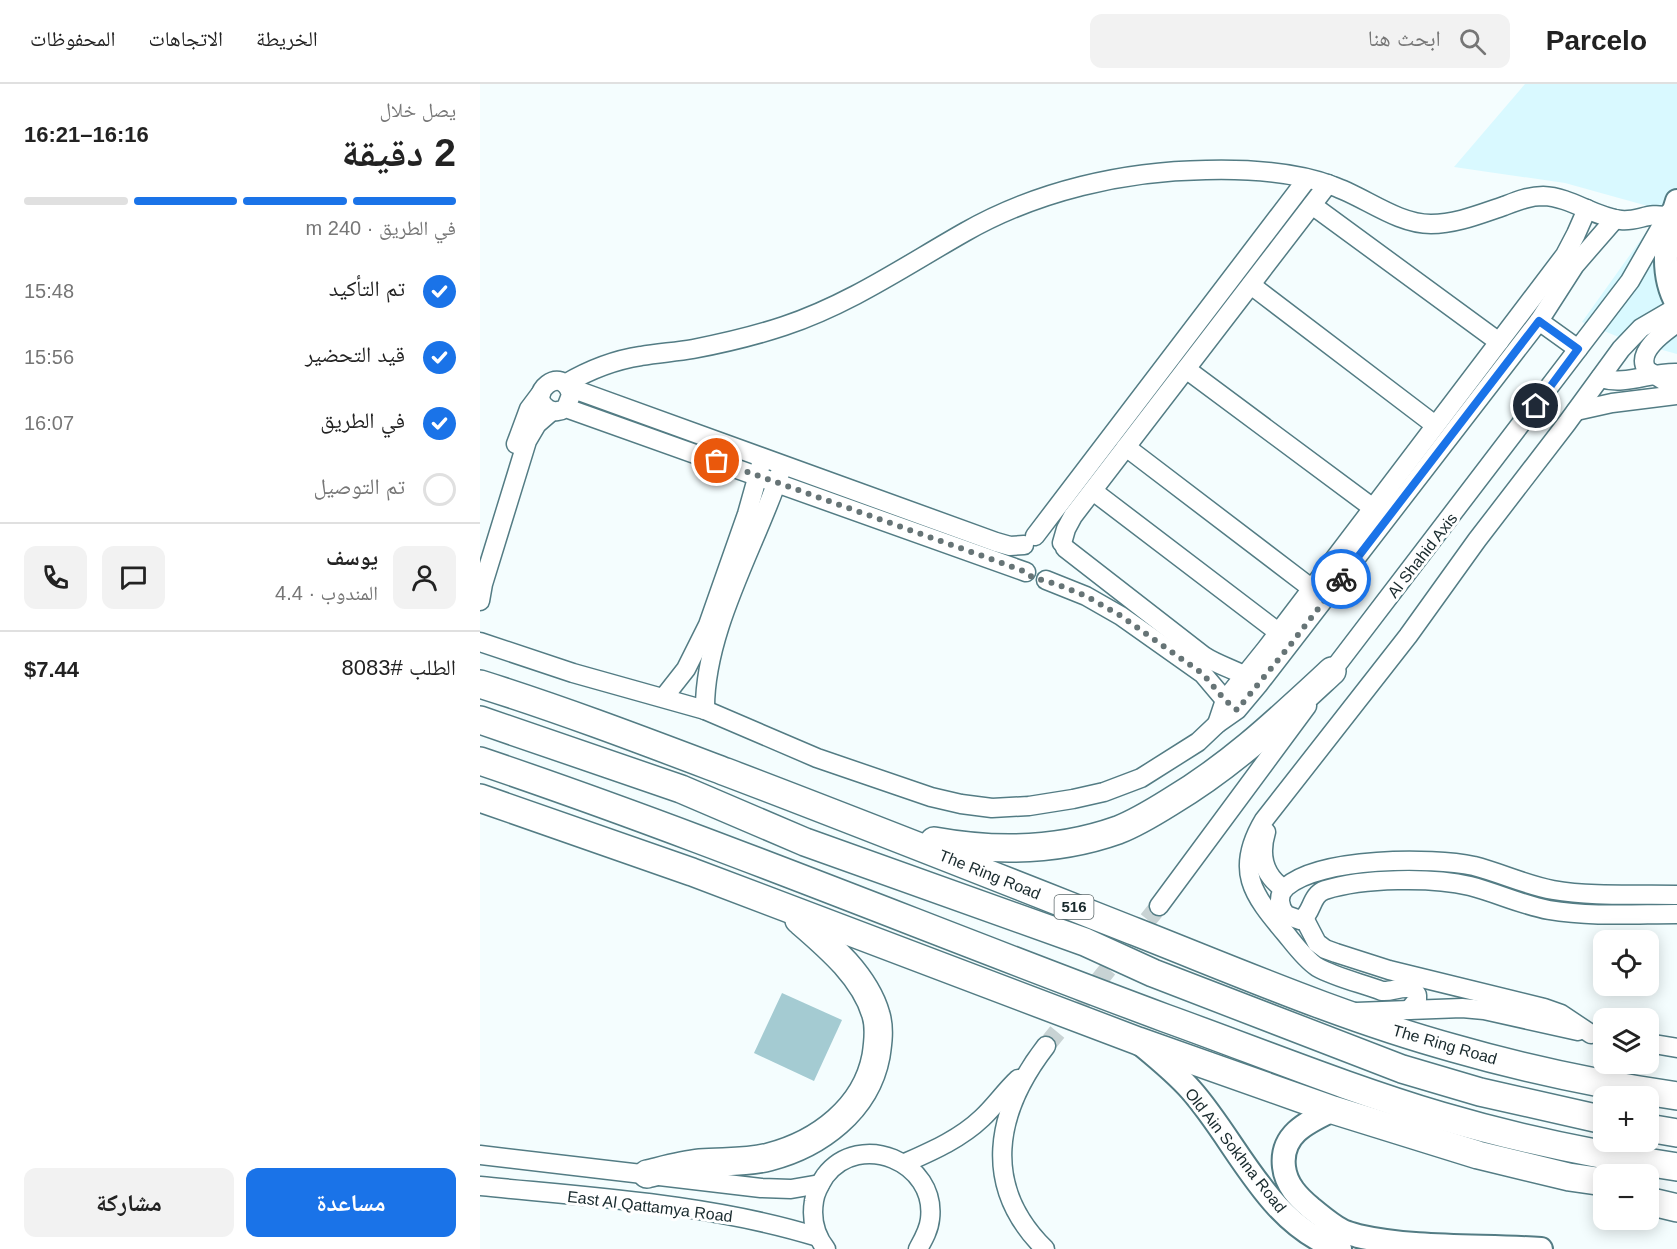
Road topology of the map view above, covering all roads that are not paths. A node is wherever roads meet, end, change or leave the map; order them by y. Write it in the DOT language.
graph roads {
  1 [pos="1308,179"];
  2 [pos="1328,184"];
  3 [pos="1312,205"];
  4 [pos="1674,206"];
  5 [pos="1587,209"];
  6 [pos="1615,219"];
  7 [pos="1251,285"];
  8 [pos="1677,305"];
  9 [pos="1539,321"];
  10 [pos="1677,323"];
  11 [pos="1498,342"];
  12 [pos="1578,349"];
  13 [pos="1186,369"];
  14 [pos="1677,373"];
  15 [pos="1652,374"];
  16 [pos="1600,378"];
  17 [pos="566,385"];
  18 [pos="1677,389"];
  19 [pos="541,393"];
  20 [pos="1677,395"];
  21 [pos="559,410"];
  22 [pos="1576,411"];
  23 [pos="1435,425"];
  24 [pos="1126,447"];
  25 [pos="763,457"];
  26 [pos="783,464"];
  27 [pos="757,476"];
  28 [pos="776,483"];
  29 [pos="1093,491"];
  30 [pos="1380,513"];
  31 [pos="1030,540"];
  32 [pos="1064,545"];
  33 [pos="480,559"];
  34 [pos="1026,572"];
  35 [pos="1046,580"];
  36 [pos="1311,588"];
  37 [pos="480,601"];
  38 [pos="1278,632"];
  39 [pos="480,642"];
  40 [pos="1332,671"];
  41 [pos="1252,680"];
  42 [pos="480,684"];
  43 [pos="664,697"];
  44 [pos="1231,705"];
  45 [pos="705,710"];
  46 [pos="480,720"];
  47 [pos="480,761"];
  48 [pos="480,798"];
  49 [pos="1279,802"];
  50 [pos="890,834"];
  51 [pos="1284,889"];
  52 [pos="1677,895"];
  53 [pos="1159,906"];
  54 [pos="787,909"];
  55 [pos="1677,914"];
  56 [pos="1304,918"];
  57 [pos="1312,937"];
  58 [pos="1296,946"];
  59 [pos="1409,1010"];
  60 [pos="1344,1012"];
  61 [pos="1593,1033"];
  62 [pos="1593,1034"];
  63 [pos="1138,1041"];
  64 [pos="1046,1046"];
  65 [pos="1030,1067"];
  66 [pos="1677,1096"];
  67 [pos="1333,1110"];
  68 [pos="1593,1118"];
  69 [pos="1659,1130"];
  70 [pos="1677,1133"];
  71 [pos="480,1155"];
  72 [pos="905,1163"];
  73 [pos="1677,1167"];
  74 [pos="646,1174"];
  75 [pos="1569,1177"];
  76 [pos="1593,1180"];
  77 [pos="820,1184"];
  78 [pos="1593,1184"];
  79 [pos="480,1186"];
  80 [pos="771,1189"];
  81 [pos="1659,1191"];
  82 [pos="1677,1194"];
  83 [pos="1659,1204"];
  84 [pos="1677,1208"];
  85 [pos="767,1222"];
  86 [pos="822,1243"];
  87 [pos="918,1249"];
  88 [pos="1045,1249"];
  89 [pos="1340,1249"];
  90 [pos="1541,1249"];
  1 -- 2 [label="street"];
  1 -- 17 [label="street"];
  1 -- 31 [label="street"];
  2 -- 3 [label="street"];
  2 -- 5 [label="street"];
  3 -- 7 [label="street"];
  3 -- 11 [label="street"];
  4 -- 6 [label="street"];
  4 -- 8 [label="main road"];
  4 -- 12 [label="street, Al Shahid Axis"];
  5 -- 6 [label="street"];
  5 -- 11 [label="street"];
  6 -- 9 [label="street"];
  7 -- 13 [label="street"];
  7 -- 23 [label="street"];
  8 -- 16 [label="street"];
  9 -- 12 [label="street"];
  9 -- 30 [label="street"];
  10 -- 15 [label="street"];
  11 -- 23 [label="street"];
  12 -- 40 [label="street, Al Shahid Axis"];
  13 -- 24 [label="street"];
  13 -- 30 [label="street"];
  14 -- 15 [label="street"];
  15 -- 16 [label="street"];
  15 -- 18 [label="street"];
  16 -- 22 [label="street"];
  17 -- 19 [label="street"];
  17 -- 21 [label="street"];
  17 -- 25 [label="street"];
  19 -- 21 [label="street"];
  19 -- 33 [label="street"];
  20 -- 22 [label="street"];
  21 -- 27 [label="street"];
  21 -- 37 [label="street"];
  22 -- 49 [label="street"];
  23 -- 30 [label="street"];
  24 -- 29 [label="street"];
  24 -- 36 [label="street"];
  25 -- 26 [label="street"];
  25 -- 27 [label="street"];
  26 -- 28 [label="street"];
  26 -- 31 [label="street"];
  27 -- 28 [label="street"];
  27 -- 43 [label="street"];
  28 -- 34 [label="street"];
  28 -- 45 [label="street"];
  29 -- 32 [label="street"];
  29 -- 38 [label="street"];
  30 -- 36 [label="street"];
  30 -- 41 [label="street"];
  31 -- 32 [label="street"];
  31 -- 34 [label="street"];
  32 -- 35 [label="street"];
  32 -- 41 [label="street"];
  34 -- 35 [label="street"];
  35 -- 44 [label="street"];
  36 -- 38 [label="street"];
  38 -- 41 [label="street"];
  39 -- 43 [label="street"];
  40 -- 50 [label="highway"];
  40 -- 53 [label="street, Al Shahid Axis"];
  41 -- 44 [label="street"];
  42 -- 50 [label="highway, The Ring Road / 516"];
  43 -- 45 [label="street"];
  44 -- 45 [label="street"];
  46 -- 68 [label="highway, The Ring Road / 516"];
  47 -- 73 [label="highway"];
  48 -- 54 [label="highway"];
  49 -- 51 [label="street"];
  49 -- 58 [label="street"];
  50 -- 60 [label="highway, The Ring Road / 516"];
  51 -- 52 [label="street"];
  51 -- 56 [label="street"];
  54 -- 63 [label="highway"];
  54 -- 74 [label="highway"];
  55 -- 56 [label="street"];
  56 -- 57 [label="street"];
  57 -- 58 [label="street"];
  57 -- 61 [label="street"];
  58 -- 59 [label="street"];
  59 -- 60 [label="street"];
  59 -- 62 [label="street"];
  60 -- 66 [label="highway, The Ring Road / 516"];
  63 -- 67 [label="highway"];
  63 -- 89 [label="main road, Old Ain Sokhna Road"];
  64 -- 65 [label="street"];
  65 -- 72 [label="street"];
  65 -- 88 [label="street"];
  67 -- 75 [label="highway"];
  67 -- 90 [label="main road, Old Ain Sokhna Road"];
  69 -- 70 [label="highway"];
  71 -- 74 [label="street, East Al Qattamya Road"];
  72 -- 77 [label="street"];
  72 -- 87 [label="street"];
  74 -- 80 [label="street, East Al Qattamya Road"];
  75 -- 76 [label="highway"];
  75 -- 78 [label="highway"];
  77 -- 80 [label="street, East Al Qattamya Road"];
  77 -- 86 [label="street"];
  79 -- 85 [label="street, East Al Qattamya Road"];
  80 -- 85 [label="street"];
  81 -- 82 [label="highway"];
  83 -- 84 [label="highway"];
  85 -- 86 [label="street, East Al Qattamya Road"];
}
